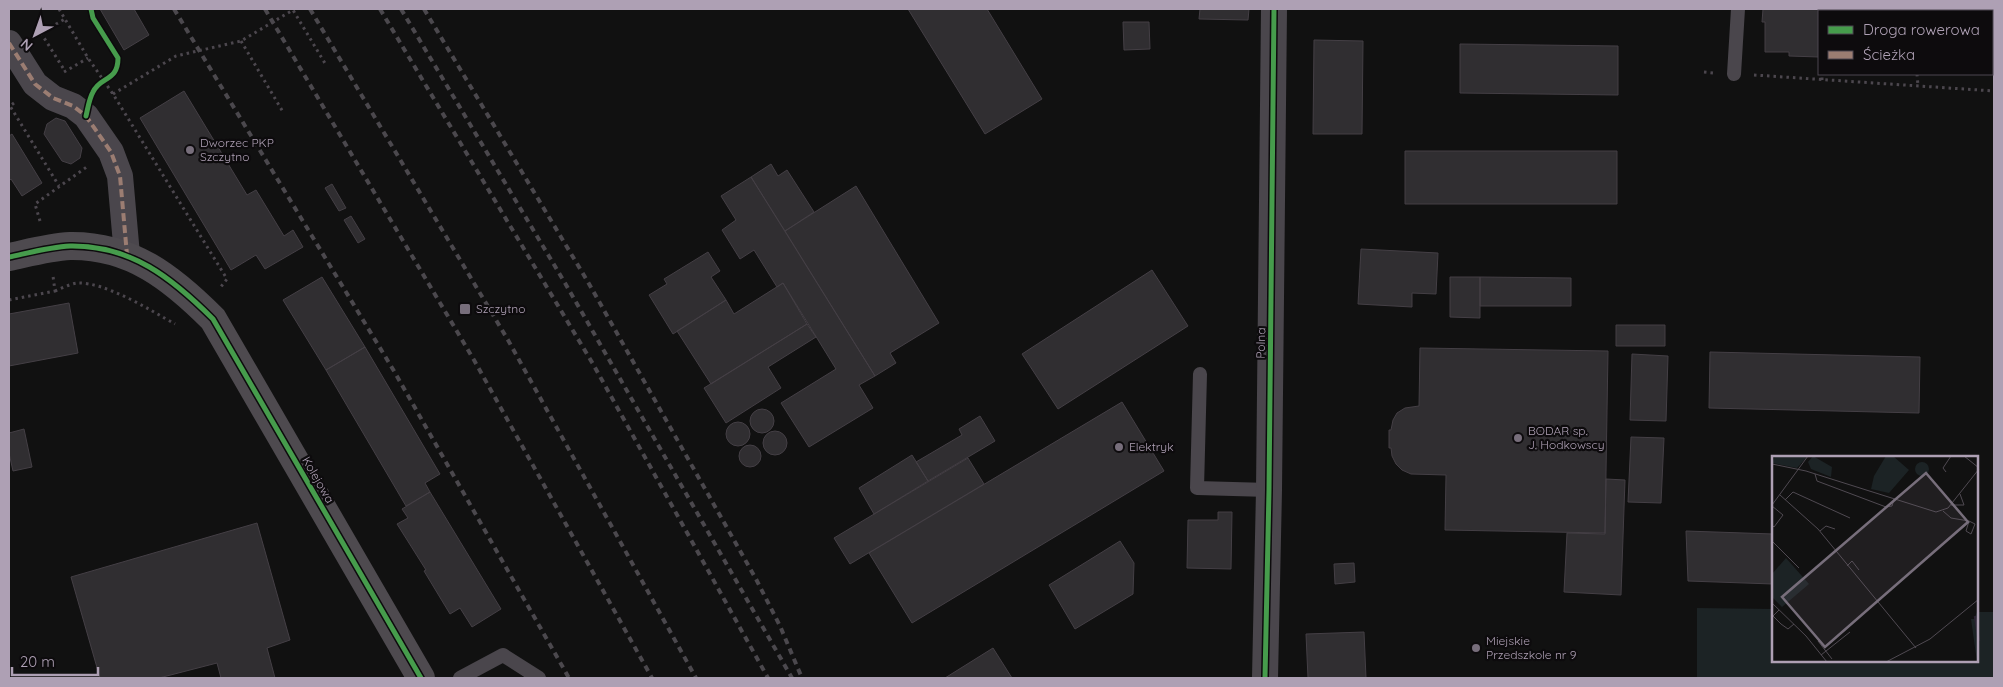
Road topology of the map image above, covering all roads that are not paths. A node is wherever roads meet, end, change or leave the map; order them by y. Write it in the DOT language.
graph roads {
  1 [pos="1274,9"];
  2 [pos="1738,9"];
  3 [pos="9,44"];
  4 [pos="1734,74"];
  5 [pos="12,252"];
  6 [pos="127,255"];
  7 [pos="1200,374"];
  8 [pos="1269,490"];
  9 [pos="421,678"];
  10 [pos="460,678"];
  11 [pos="539,678"];
  12 [pos="1265,678"];
  1 -- 8 [label="street, Polna"];
  2 -- 4 [label="lane"];
  3 -- 6 [label="street"];
  5 -- 6 [label="street, Kolejowa"];
  6 -- 9 [label="street, Kolejowa"];
  7 -- 8 [label="lane"];
  8 -- 12 [label="street, Polna"];
  10 -- 11 [label="lane"];
}
